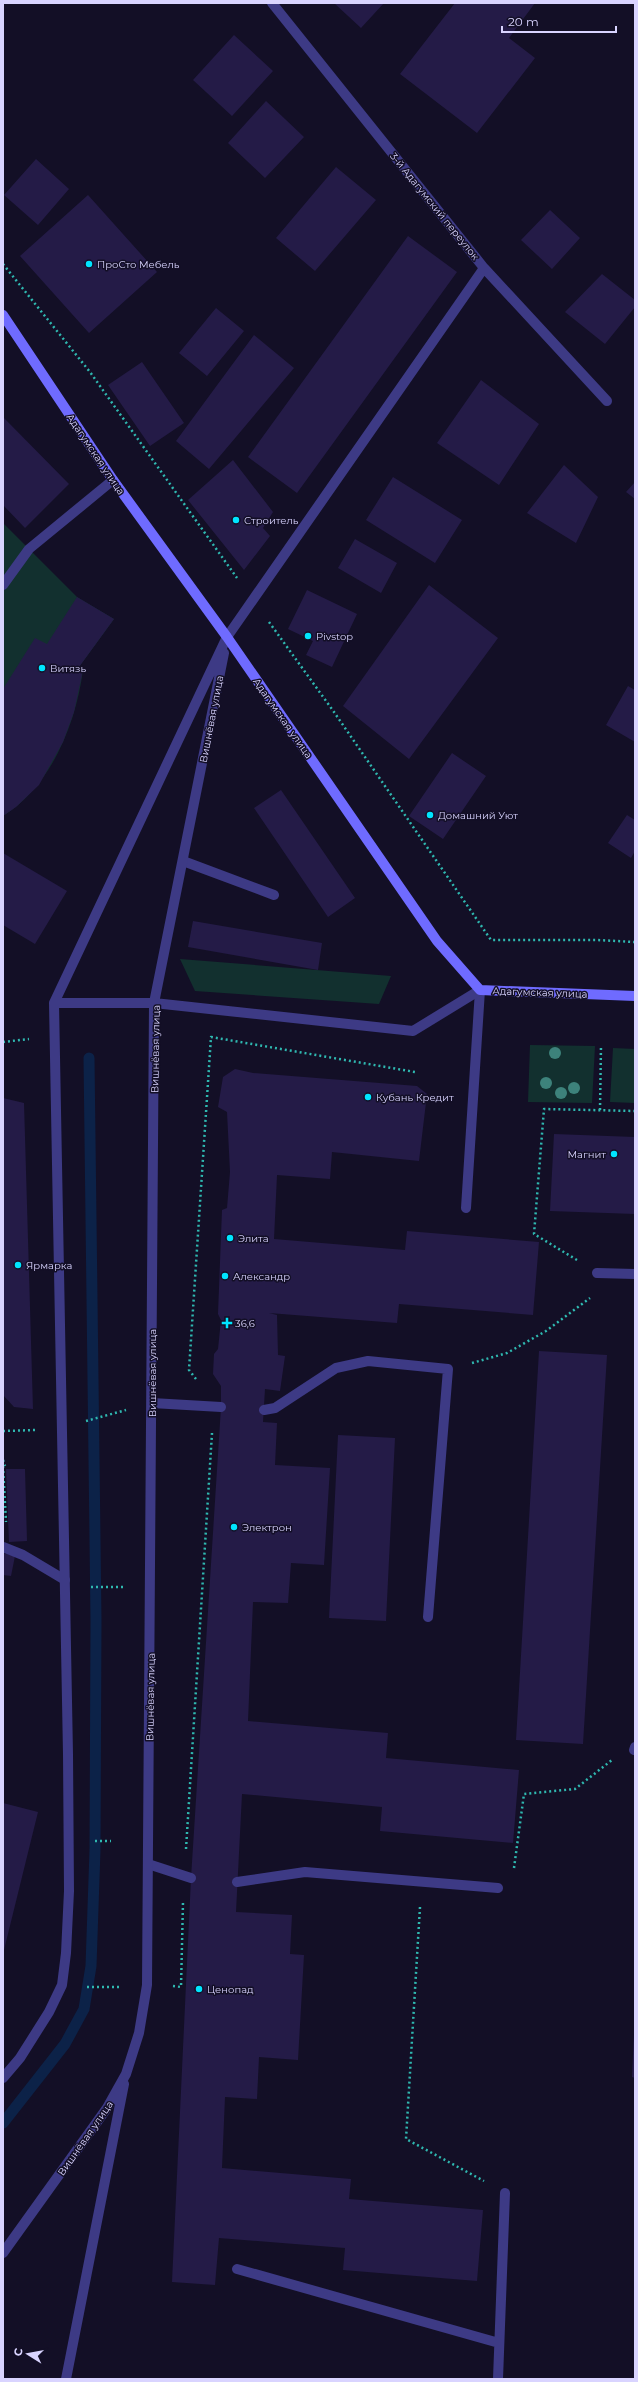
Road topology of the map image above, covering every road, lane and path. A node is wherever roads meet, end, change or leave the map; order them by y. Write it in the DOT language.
graph roads {
  1 [pos="272,3"];
  2 [pos="3,264"];
  3 [pos="484,268"];
  4 [pos="3,315"];
  5 [pos="607,401"];
  6 [pos="113,480"];
  7 [pos="3,585"];
  8 [pos="253,601"];
  9 [pos="227,637"];
  10 [pos="183,861"];
  11 [pos="274,894"];
  12 [pos="635,942"];
  13 [pos="480,990"];
  14 [pos="635,996"];
  15 [pos="54,1003"];
  16 [pos="154,1003"];
  17 [pos="33,1038"];
  18 [pos="3,1042"];
  19 [pos="601,1045"];
  20 [pos="600,1110"];
  21 [pos="635,1111"];
  22 [pos="466,1208"];
  23 [pos="598,1273"];
  24 [pos="620,1274"];
  25 [pos="635,1274"];
  26 [pos="448,1369"];
  27 [pos="152,1403"];
  28 [pos="221,1407"];
  29 [pos="264,1410"];
  30 [pos="62,1428"];
  31 [pos="3,1431"];
  32 [pos="3,1460"];
  33 [pos="4,1466"];
  34 [pos="5,1548"];
  35 [pos="65,1580"];
  36 [pos="86,1587"];
  37 [pos="114,1587"];
  38 [pos="428,1617"];
  39 [pos="635,1747"];
  40 [pos="634,1750"];
  41 [pos="92,1841"];
  42 [pos="111,1841"];
  43 [pos="148,1864"];
  44 [pos="191,1878"];
  45 [pos="422,1881"];
  46 [pos="237,1882"];
  47 [pos="498,1888"];
  48 [pos="85,1987"];
  49 [pos="103,1988"];
  50 [pos="126,2074"];
  51 [pos="3,2078"];
  52 [pos="505,2192"];
  53 [pos="3,2253"];
  54 [pos="238,2269"];
  55 [pos="499,2343"];
  56 [pos="66,2379"];
  57 [pos="498,2379"];
  1 -- 3 [label="street, 3-й Адагумский переулок"];
  2 -- 8 [label="path"];
  3 -- 5 [label="street, 3-й Адагумский переулок"];
  3 -- 8 [label="street"];
  4 -- 6 [label="main road, Адагумская улица"];
  6 -- 7 [label="street"];
  6 -- 9 [label="main road, Адагумская улица"];
  8 -- 9 [label="street"];
  8 -- 12 [label="path"];
  9 -- 10 [label="street, Вишнёвая улица"];
  9 -- 13 [label="main road, Адагумская улица"];
  9 -- 15 [label="street, Вишнёвая улица"];
  10 -- 11 [label="street"];
  10 -- 16 [label="street, Вишнёвая улица"];
  13 -- 14 [label="main road, Адагумская улица"];
  13 -- 16 [label="street"];
  13 -- 22 [label="street"];
  15 -- 16 [label="street"];
  15 -- 30 [label="street, Вишнёвая улица"];
  16 -- 27 [label="street, Вишнёвая улица"];
  17 -- 18 [label="path"];
  19 -- 20 [label="path"];
  20 -- 21 [label="path"];
  20 -- 23 [label="path"];
  23 -- 24 [label="street"];
  24 -- 25 [label="street"];
  24 -- 26 [label="path"];
  26 -- 29 [label="street"];
  26 -- 38 [label="street"];
  27 -- 28 [label="street"];
  27 -- 30 [label="path"];
  27 -- 43 [label="street, Вишнёвая улица"];
  30 -- 31 [label="path"];
  30 -- 35 [label="street, Вишнёвая улица"];
  32 -- 33 [label="path"];
  33 -- 34 [label="path"];
  34 -- 35 [label="street"];
  35 -- 51 [label="street, Вишнёвая улица"];
  36 -- 37 [label="path"];
  39 -- 40 [label="street"];
  40 -- 47 [label="path"];
  41 -- 42 [label="path"];
  43 -- 44 [label="street"];
  43 -- 50 [label="street, Вишнёвая улица"];
  45 -- 46 [label="street"];
  45 -- 47 [label="street"];
  45 -- 52 [label="path"];
  48 -- 49 [label="path"];
  50 -- 53 [label="street, Вишнёвая улица"];
  50 -- 56 [label="street"];
  52 -- 55 [label="street"];
  54 -- 55 [label="street"];
  55 -- 57 [label="street"];
}
